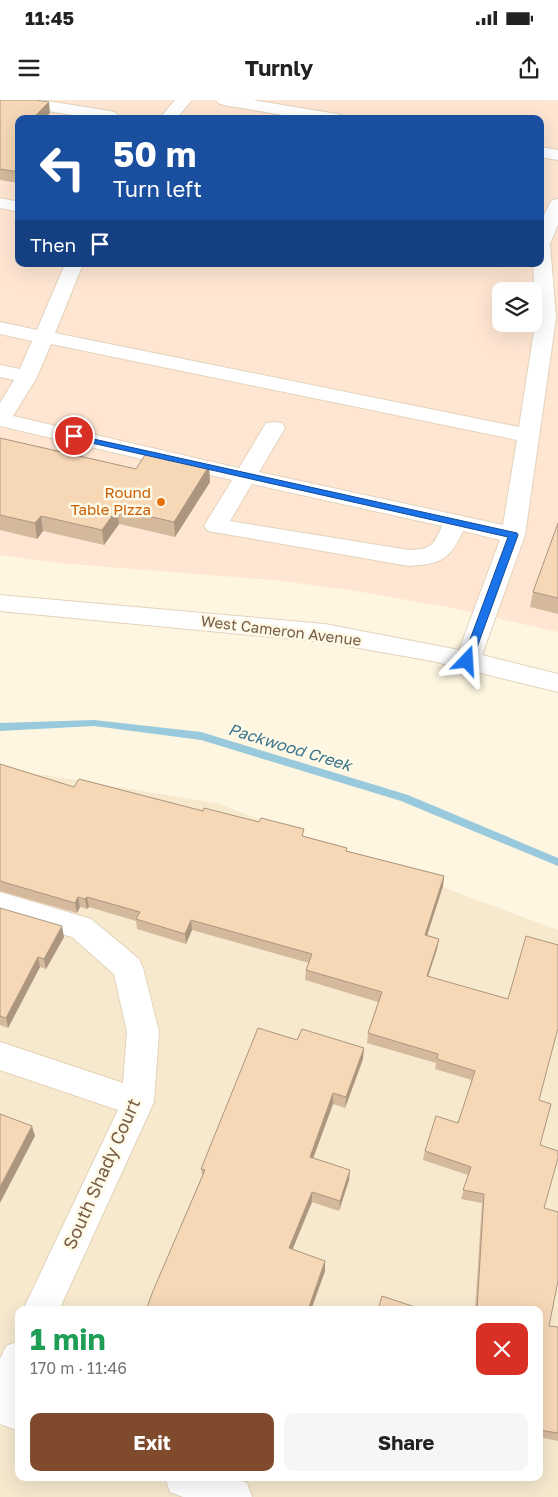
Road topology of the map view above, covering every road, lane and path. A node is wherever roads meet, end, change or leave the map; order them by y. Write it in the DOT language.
graph roads {
  1 [pos="11,100"];
  2 [pos="184,100"];
  3 [pos="224,100"];
  4 [pos="119,113"];
  5 [pos="171,115"];
  6 [pos="313,115"];
  7 [pos="544,153"];
  8 [pos="558,155"];
  9 [pos="0,203"];
  10 [pos="558,204"];
  11 [pos="15,206"];
  12 [pos="544,237"];
  13 [pos="73,267"];
  14 [pos="543,267"];
  15 [pos="0,328"];
  16 [pos="44,337"];
  17 [pos="0,371"];
  18 [pos="26,377"];
  19 [pos="0,420"];
  20 [pos="274,428"];
  21 [pos="529,436"];
  22 [pos="246,476"];
  23 [pos="455,522"];
  24 [pos="513,535"];
  25 [pos="0,603"];
  26 [pos="467,661"];
  27 [pos="558,683"];
  28 [pos="0,904"];
  29 [pos="0,1056"];
  30 [pos="138,1102"];
  31 [pos="43,1306"];
  32 [pos="15,1367"];
  33 [pos="0,1399"];
  34 [pos="0,1404"];
  35 [pos="15,1410"];
  36 [pos="192,1481"];
  37 [pos="233,1497"];
  1 -- 4 [label="street"];
  2 -- 5 [label="street"];
  3 -- 6 [label="street"];
  7 -- 8 [label="street"];
  9 -- 11 [label="street"];
  10 -- 12 [label="street"];
  13 -- 16 [label="street"];
  14 -- 21 [label="street"];
  15 -- 16 [label="street"];
  16 -- 18 [label="street"];
  16 -- 21 [label="street"];
  17 -- 18 [label="street"];
  18 -- 19 [label="street"];
  19 -- 22 [label="street"];
  20 -- 22 [label="street"];
  21 -- 24 [label="street"];
  22 -- 23 [label="street"];
  22 -- 23 [label="street"];
  23 -- 24 [label="street"];
  24 -- 26 [label="street"];
  25 -- 26 [label="street, West Cameron Avenue"];
  26 -- 27 [label="street, West Cameron Avenue"];
  28 -- 30 [label="street, South Shady Court"];
  29 -- 30 [label="street"];
  30 -- 31 [label="street, South Shady Court"];
  32 -- 33 [label="street"];
  34 -- 35 [label="street"];
  36 -- 37 [label="street"];
}
